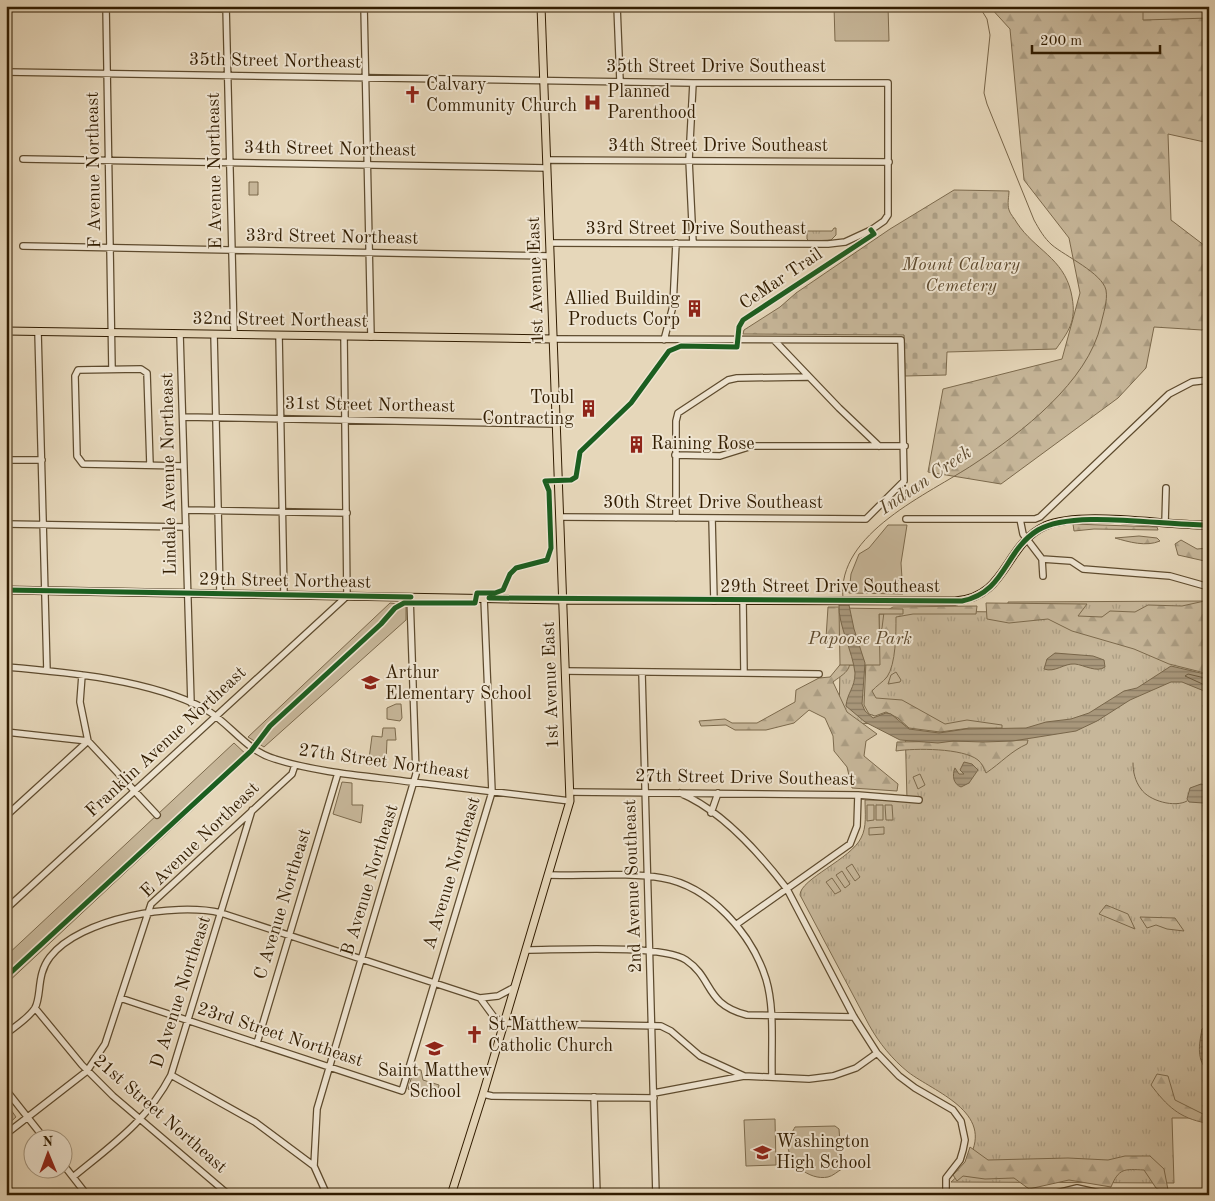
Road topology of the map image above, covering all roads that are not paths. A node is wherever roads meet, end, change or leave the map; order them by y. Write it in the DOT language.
graph roads {
  1 [pos="40,6"];
  2 [pos="364,6"];
  3 [pos="541,6"];
  4 [pos="617,6"];
  5 [pos="106,7"];
  6 [pos="226,8"];
  7 [pos="6,72"];
  8 [pos="107,74"];
  9 [pos="228,76"];
  10 [pos="366,78"];
  11 [pos="544,80"];
  12 [pos="620,81"];
  13 [pos="693,83"];
  14 [pos="22,158"];
  15 [pos="109,160"];
  16 [pos="547,160"];
  17 [pos="689,160"];
  18 [pos="230,162"];
  19 [pos="889,162"];
  20 [pos="367,164"];
  21 [pos="547,168"];
  22 [pos="676,243"];
  23 [pos="693,243"];
  24 [pos="550,244"];
  25 [pos="23,246"];
  26 [pos="111,248"];
  27 [pos="232,250"];
  28 [pos="369,252"];
  29 [pos="550,256"];
  30 [pos="6,331"];
  31 [pos="38,332"];
  32 [pos="112,333"];
  33 [pos="180,334"];
  34 [pos="214,334"];
  35 [pos="234,335"];
  36 [pos="279,335"];
  37 [pos="344,336"];
  38 [pos="371,337"];
  39 [pos="553,339"];
  40 [pos="664,340"];
  41 [pos="774,340"];
  42 [pos="112,369"];
  43 [pos="808,377"];
  44 [pos="1209,380"];
  45 [pos="183,417"];
  46 [pos="216,418"];
  47 [pos="280,418"];
  48 [pos="345,419"];
  49 [pos="556,424"];
  50 [pos="879,446"];
  51 [pos="905,446"];
  52 [pos="676,455"];
  53 [pos="6,460"];
  54 [pos="42,460"];
  55 [pos="150,465"];
  56 [pos="184,466"];
  57 [pos="1166,488"];
  58 [pos="186,510"];
  59 [pos="218,511"];
  60 [pos="282,512"];
  61 [pos="347,513"];
  62 [pos="560,517"];
  63 [pos="676,518"];
  64 [pos="712,518"];
  65 [pos="906,519"];
  66 [pos="1020,519"];
  67 [pos="1165,523"];
  68 [pos="6,524"];
  69 [pos="44,525"];
  70 [pos="1209,525"];
  71 [pos="186,527"];
  72 [pos="1027,538"];
  73 [pos="1042,559"];
  74 [pos="1043,576"];
  75 [pos="1209,587"];
  76 [pos="6,590"];
  77 [pos="45,590"];
  78 [pos="187,594"];
  79 [pos="220,594"];
  80 [pos="284,595"];
  81 [pos="347,596"];
  82 [pos="410,597"];
  83 [pos="484,598"];
  84 [pos="563,600"];
  85 [pos="743,600"];
  86 [pos="714,601"];
  87 [pos="6,667"];
  88 [pos="47,670"];
  89 [pos="565,671"];
  90 [pos="642,673"];
  91 [pos="744,674"];
  92 [pos="819,674"];
  93 [pos="82,675"];
  94 [pos="192,703"];
  95 [pos="216,716"];
  96 [pos="6,732"];
  97 [pos="88,741"];
  98 [pos="295,765"];
  99 [pos="338,773"];
  100 [pos="414,782"];
  101 [pos="135,791"];
  102 [pos="492,792"];
  103 [pos="570,792"];
  104 [pos="645,792"];
  105 [pos="680,793"];
  106 [pos="718,793"];
  107 [pos="858,795"];
  108 [pos="919,800"];
  109 [pos="570,801"];
  110 [pos="252,810"];
  111 [pos="711,813"];
  112 [pos="157,815"];
  113 [pos="6,816"];
  114 [pos="548,875"];
  115 [pos="648,877"];
  116 [pos="787,889"];
  117 [pos="6,909"];
  118 [pos="147,914"];
  119 [pos="221,914"];
  120 [pos="736,924"];
  121 [pos="289,936"];
  122 [pos="526,950"];
  123 [pos="650,951"];
  124 [pos="362,960"];
  125 [pos="434,983"];
  126 [pos="515,987"];
  127 [pos="120,998"];
  128 [pos="480,998"];
  129 [pos="35,1008"];
  130 [pos="770,1015"];
  131 [pos="854,1017"];
  132 [pos="189,1021"];
  133 [pos="504,1023"];
  134 [pos="652,1025"];
  135 [pos="6,1034"];
  136 [pos="257,1043"];
  137 [pos="877,1053"];
  138 [pos="329,1067"];
  139 [pos="87,1070"];
  140 [pos="172,1074"];
  141 [pos="744,1076"];
  142 [pos="772,1078"];
  143 [pos="6,1090"];
  144 [pos="402,1091"];
  145 [pos="483,1094"];
  146 [pos="654,1096"];
  147 [pos="594,1097"];
  148 [pos="27,1118"];
  149 [pos="140,1120"];
  150 [pos="36,1128"];
  151 [pos="6,1134"];
  152 [pos="314,1166"];
  153 [pos="73,1177"];
  154 [pos="6,1186"];
  155 [pos="13,1195"];
  156 [pos="87,1195"];
  157 [pos="229,1195"];
  158 [pos="326,1195"];
  159 [pos="451,1195"];
  160 [pos="597,1195"];
  161 [pos="656,1195"];
  162 [pos="946,1195"];
  163 [pos="1049,1195"];
  164 [pos="1108,1195"];
  1 -- 5 [label="street"];
  2 -- 10 [label="street"];
  3 -- 11 [label="main road, 1st Avenue East"];
  4 -- 12 [label="street"];
  5 -- 6 [label="street"];
  5 -- 8 [label="street, F Avenue Northeast"];
  6 -- 9 [label="street, E Avenue Northeast"];
  7 -- 8 [label="street, 35th Street Northeast"];
  8 -- 9 [label="street, 35th Street Northeast"];
  8 -- 15 [label="street, F Avenue Northeast"];
  9 -- 10 [label="street, 35th Street Northeast"];
  9 -- 18 [label="street, E Avenue Northeast"];
  10 -- 11 [label="street, 35th Street Northeast"];
  10 -- 20 [label="street"];
  11 -- 12 [label="street, 35th Street Drive Southeast"];
  11 -- 16 [label="main road, 1st Avenue East"];
  12 -- 13 [label="street, 35th Street Drive Southeast"];
  13 -- 17 [label="street"];
  13 -- 19 [label="street, 35th Street Drive Southeast"];
  14 -- 15 [label="street, 34th Street Northeast"];
  15 -- 18 [label="street, 34th Street Northeast"];
  15 -- 26 [label="street, F Avenue Northeast"];
  16 -- 17 [label="street, 34th Street Drive Southeast"];
  16 -- 21 [label="main road, 1st Avenue East"];
  17 -- 19 [label="street, 34th Street Drive Southeast"];
  17 -- 23 [label="street"];
  18 -- 20 [label="street, 34th Street Northeast"];
  18 -- 27 [label="street, E Avenue Northeast"];
  19 -- 23 [label="street, 33rd Street Drive Southeast"];
  20 -- 21 [label="street, 34th Street Northeast"];
  20 -- 28 [label="street"];
  21 -- 24 [label="main road, 1st Avenue East"];
  22 -- 23 [label="street, 33rd Street Drive Southeast"];
  22 -- 24 [label="street, 33rd Street Drive Southeast"];
  22 -- 40 [label="street"];
  24 -- 29 [label="main road, 1st Avenue East"];
  25 -- 26 [label="street, 33rd Street Northeast"];
  26 -- 27 [label="street, 33rd Street Northeast"];
  26 -- 32 [label="street, F Avenue Northeast"];
  27 -- 28 [label="street, 33rd Street Northeast"];
  27 -- 35 [label="street, E Avenue Northeast"];
  28 -- 29 [label="street, 33rd Street Northeast"];
  28 -- 38 [label="street"];
  29 -- 39 [label="main road, 1st Avenue East"];
  30 -- 31 [label="main road, 32nd Street Northeast"];
  31 -- 32 [label="main road, 32nd Street Northeast"];
  31 -- 54 [label="street"];
  32 -- 33 [label="main road, 32nd Street Northeast"];
  32 -- 42 [label="street, F Avenue Northeast"];
  33 -- 34 [label="main road, 32nd Street Northeast"];
  33 -- 45 [label="street, Lindale Avenue Northeast"];
  34 -- 35 [label="main road, 32nd Street Northeast"];
  34 -- 46 [label="street"];
  35 -- 36 [label="main road, 32nd Street Northeast"];
  36 -- 37 [label="main road, 32nd Street Northeast"];
  36 -- 47 [label="street"];
  37 -- 38 [label="main road, 32nd Street Northeast"];
  37 -- 48 [label="street"];
  38 -- 39 [label="main road, 32nd Street Northeast"];
  39 -- 40 [label="street"];
  39 -- 49 [label="main road, 1st Avenue East"];
  40 -- 41 [label="street"];
  41 -- 43 [label="street"];
  41 -- 51 [label="street"];
  42 -- 55 [label="street"];
  42 -- 55 [label="street"];
  43 -- 50 [label="street"];
  43 -- 52 [label="street"];
  44 -- 66 [label="street"];
  45 -- 46 [label="street, 31st Street Northeast"];
  45 -- 56 [label="street, Lindale Avenue Northeast"];
  46 -- 47 [label="street, 31st Street Northeast"];
  46 -- 59 [label="street"];
  47 -- 48 [label="street, 31st Street Northeast"];
  47 -- 60 [label="street"];
  48 -- 49 [label="street, 31st Street Northeast"];
  48 -- 61 [label="street"];
  49 -- 62 [label="main road, 1st Avenue East"];
  50 -- 51 [label="street"];
  50 -- 52 [label="street"];
  51 -- 64 [label="street, 30th Street Drive Southeast"];
  52 -- 63 [label="street"];
  53 -- 54 [label="street"];
  54 -- 69 [label="street"];
  55 -- 56 [label="street"];
  56 -- 58 [label="street, Lindale Avenue Northeast"];
  57 -- 67 [label="street"];
  58 -- 59 [label="street"];
  58 -- 71 [label="street, Lindale Avenue Northeast"];
  59 -- 60 [label="street"];
  59 -- 79 [label="street"];
  60 -- 61 [label="street"];
  60 -- 80 [label="street"];
  61 -- 81 [label="street"];
  62 -- 63 [label="street, 30th Street Drive Southeast"];
  62 -- 84 [label="main road, 1st Avenue East"];
  63 -- 64 [label="street, 30th Street Drive Southeast"];
  64 -- 86 [label="street"];
  65 -- 66 [label="street"];
  66 -- 72 [label="street"];
  67 -- 70 [label="main road"];
  67 -- 72 [label="main road, 29th Street Drive Southeast"];
  68 -- 69 [label="street"];
  69 -- 71 [label="street"];
  69 -- 77 [label="street"];
  71 -- 78 [label="street, Lindale Avenue Northeast"];
  72 -- 73 [label="street"];
  72 -- 85 [label="main road, 29th Street Drive Southeast"];
  73 -- 74 [label="street"];
  73 -- 75 [label="street"];
  76 -- 77 [label="main road, 29th Street Northeast"];
  77 -- 78 [label="main road, 29th Street Northeast"];
  77 -- 88 [label="street"];
  78 -- 79 [label="main road, 29th Street Northeast"];
  78 -- 94 [label="street, Lindale Avenue Northeast"];
  79 -- 80 [label="main road, 29th Street Northeast"];
  80 -- 81 [label="main road, 29th Street Northeast"];
  81 -- 82 [label="main road, 29th Street Northeast"];
  81 -- 95 [label="street, Franklin Avenue Northeast"];
  82 -- 83 [label="main road, 29th Street Northeast"];
  82 -- 100 [label="street, B Avenue Northeast"];
  83 -- 84 [label="main road, 29th Street Northeast"];
  83 -- 102 [label="street, A Avenue Northeast"];
  84 -- 86 [label="main road, 29th Street Drive Southeast"];
  84 -- 89 [label="main road, 1st Avenue East"];
  85 -- 86 [label="main road, 29th Street Drive Southeast"];
  85 -- 91 [label="street"];
  87 -- 88 [label="street, 27th Street Northeast"];
  88 -- 93 [label="street, 27th Street Northeast"];
  89 -- 90 [label="street"];
  89 -- 103 [label="main road, 1st Avenue East"];
  90 -- 91 [label="street"];
  90 -- 104 [label="street, 2nd Avenue Southeast"];
  91 -- 92 [label="street"];
  93 -- 94 [label="street, 27th Street Northeast"];
  93 -- 97 [label="street"];
  94 -- 95 [label="street, 27th Street Northeast"];
  95 -- 98 [label="street, 27th Street Northeast"];
  95 -- 101 [label="street, Franklin Avenue Northeast"];
  96 -- 97 [label="street"];
  97 -- 101 [label="street"];
  97 -- 113 [label="street"];
  98 -- 99 [label="street, 27th Street Northeast"];
  98 -- 110 [label="street, E Avenue Northeast"];
  99 -- 100 [label="street, 27th Street Northeast"];
  99 -- 121 [label="street, C Avenue Northeast"];
  100 -- 102 [label="street, 27th Street Northeast"];
  100 -- 124 [label="street, B Avenue Northeast"];
  101 -- 112 [label="street"];
  101 -- 117 [label="street, Franklin Avenue Northeast"];
  102 -- 109 [label="street, 27th Street Northeast"];
  102 -- 125 [label="street, A Avenue Northeast"];
  103 -- 104 [label="street, 27th Street Drive Southeast"];
  103 -- 109 [label="main road, 1st Avenue East"];
  104 -- 105 [label="street, 27th Street Drive Southeast"];
  104 -- 115 [label="street, 2nd Avenue Southeast"];
  105 -- 106 [label="street, 27th Street Drive Southeast"];
  105 -- 111 [label="street"];
  106 -- 107 [label="street, 27th Street Drive Southeast"];
  106 -- 111 [label="street"];
  107 -- 108 [label="street, 27th Street Drive Southeast"];
  107 -- 116 [label="street"];
  109 -- 114 [label="main road, 1st Avenue East"];
  110 -- 118 [label="street, E Avenue Northeast"];
  110 -- 119 [label="street, D Avenue Northeast"];
  111 -- 116 [label="street"];
  114 -- 115 [label="street"];
  114 -- 122 [label="main road, 1st Avenue East"];
  115 -- 120 [label="street"];
  115 -- 123 [label="street, 2nd Avenue Southeast"];
  116 -- 120 [label="street"];
  116 -- 131 [label="street"];
  118 -- 119 [label="street"];
  118 -- 127 [label="street, E Avenue Northeast"];
  118 -- 129 [label="street"];
  119 -- 121 [label="street"];
  119 -- 132 [label="street, D Avenue Northeast"];
  120 -- 130 [label="street"];
  121 -- 124 [label="street"];
  121 -- 136 [label="street, C Avenue Northeast"];
  122 -- 123 [label="street"];
  122 -- 126 [label="main road, 1st Avenue East"];
  123 -- 130 [label="street"];
  123 -- 134 [label="street, 2nd Avenue Southeast"];
  124 -- 125 [label="street"];
  124 -- 138 [label="street, B Avenue Northeast"];
  125 -- 128 [label="street"];
  125 -- 144 [label="street, A Avenue Northeast"];
  126 -- 128 [label="street"];
  126 -- 133 [label="main road, 1st Avenue East"];
  127 -- 132 [label="street, 23rd Street Northeast"];
  127 -- 139 [label="street, E Avenue Northeast"];
  128 -- 133 [label="street"];
  129 -- 135 [label="street"];
  129 -- 139 [label="street, 21st Street Northeast"];
  130 -- 131 [label="street"];
  130 -- 142 [label="street"];
  131 -- 137 [label="street"];
  132 -- 136 [label="street, 23rd Street Northeast"];
  132 -- 140 [label="street, D Avenue Northeast"];
  133 -- 134 [label="street"];
  133 -- 145 [label="main road, 1st Avenue East"];
  134 -- 141 [label="street"];
  134 -- 146 [label="street, 2nd Avenue Southeast"];
  136 -- 138 [label="street, 23rd Street Northeast"];
  137 -- 142 [label="street"];
  137 -- 162 [label="street"];
  138 -- 144 [label="street, 23rd Street Northeast"];
  138 -- 152 [label="street, B Avenue Northeast"];
  139 -- 148 [label="street, E Avenue Northeast"];
  139 -- 149 [label="street, 21st Street Northeast"];
  140 -- 149 [label="street, D Avenue Northeast"];
  140 -- 152 [label="street"];
  141 -- 142 [label="street"];
  141 -- 146 [label="street"];
  143 -- 148 [label="street"];
  145 -- 147 [label="street"];
  145 -- 159 [label="main road, 1st Avenue East"];
  146 -- 147 [label="street"];
  146 -- 161 [label="street, 2nd Avenue Southeast"];
  147 -- 160 [label="street"];
  148 -- 150 [label="street"];
  148 -- 151 [label="street, E Avenue Northeast"];
  149 -- 153 [label="street, D Avenue Northeast"];
  149 -- 157 [label="street, 21st Street Northeast"];
  152 -- 158 [label="street"];
  153 -- 156 [label="street"];
  154 -- 155 [label="street"];
  163 -- 164 [label="street"];
}
